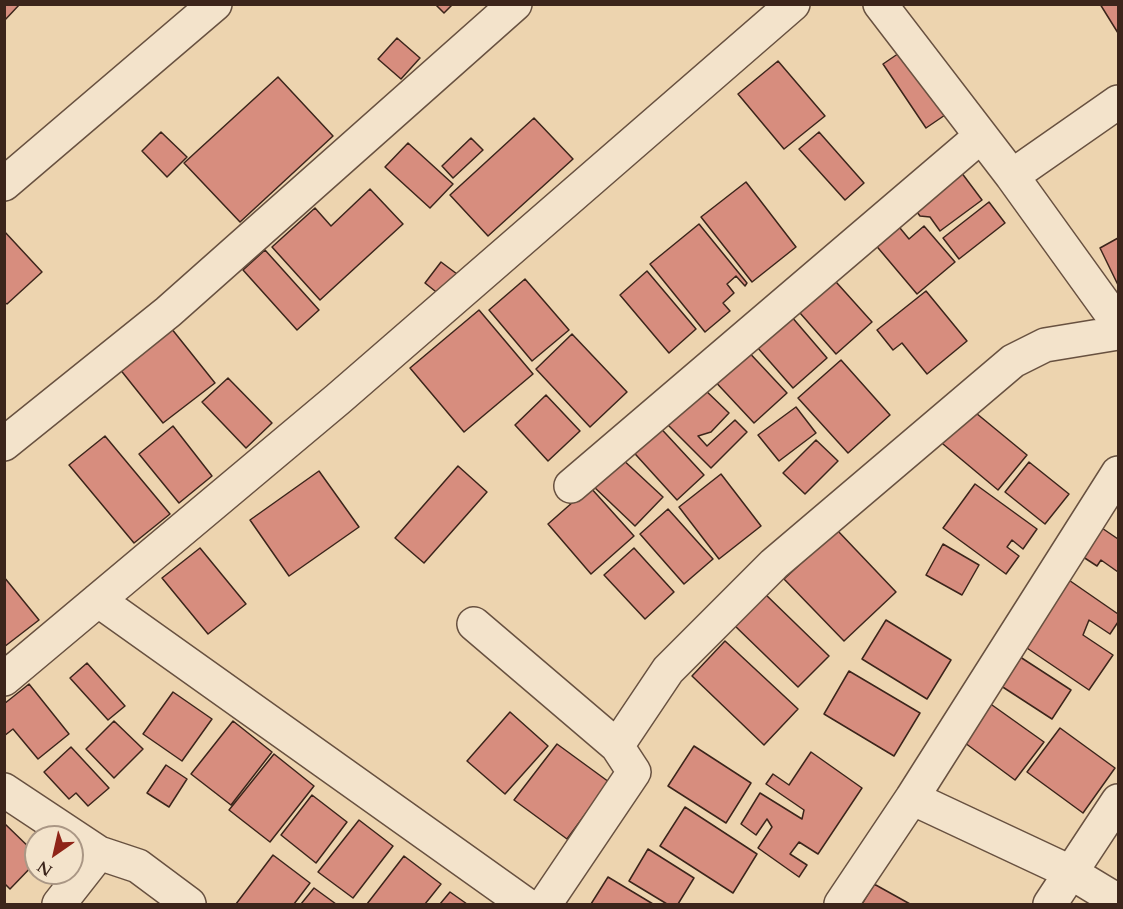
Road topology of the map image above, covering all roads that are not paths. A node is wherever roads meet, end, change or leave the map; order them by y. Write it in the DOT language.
graph roads {
  1 [pos="215,4"];
  2 [pos="515,4"];
  3 [pos="793,4"];
  4 [pos="880,4"];
  5 [pos="1119,102"];
  6 [pos="981,136"];
  7 [pos="1011,176"];
  8 [pos="4,184"];
  9 [pos="1119,323"];
  10 [pos="1119,333"];
  11 [pos="4,444"];
  12 [pos="1119,473"];
  13 [pos="571,486"];
  14 [pos="99,600"];
  15 [pos="474,624"];
  16 [pos="4,679"];
  17 [pos="617,746"];
  18 [pos="4,790"];
  19 [pos="912,798"];
  20 [pos="1119,801"];
  21 [pos="99,854"];
  22 [pos="1070,872"];
  23 [pos="1119,901"];
  24 [pos="59,904"];
  25 [pos="189,904"];
  26 [pos="525,904"];
  27 [pos="545,904"];
  28 [pos="840,904"];
  29 [pos="1050,904"];
  1 -- 8 [label="street"];
  2 -- 11 [label="street"];
  3 -- 14 [label="street"];
  4 -- 6 [label="street"];
  5 -- 7 [label="street"];
  6 -- 7 [label="street"];
  6 -- 13 [label="street"];
  7 -- 9 [label="street"];
  10 -- 17 [label="street"];
  12 -- 19 [label="street"];
  14 -- 16 [label="street"];
  14 -- 26 [label="street"];
  15 -- 17 [label="street"];
  17 -- 27 [label="street"];
  18 -- 21 [label="street"];
  19 -- 22 [label="street"];
  19 -- 28 [label="street"];
  20 -- 22 [label="street"];
  21 -- 24 [label="street"];
  21 -- 25 [label="street"];
  22 -- 23 [label="street"];
  22 -- 29 [label="street"];
}
